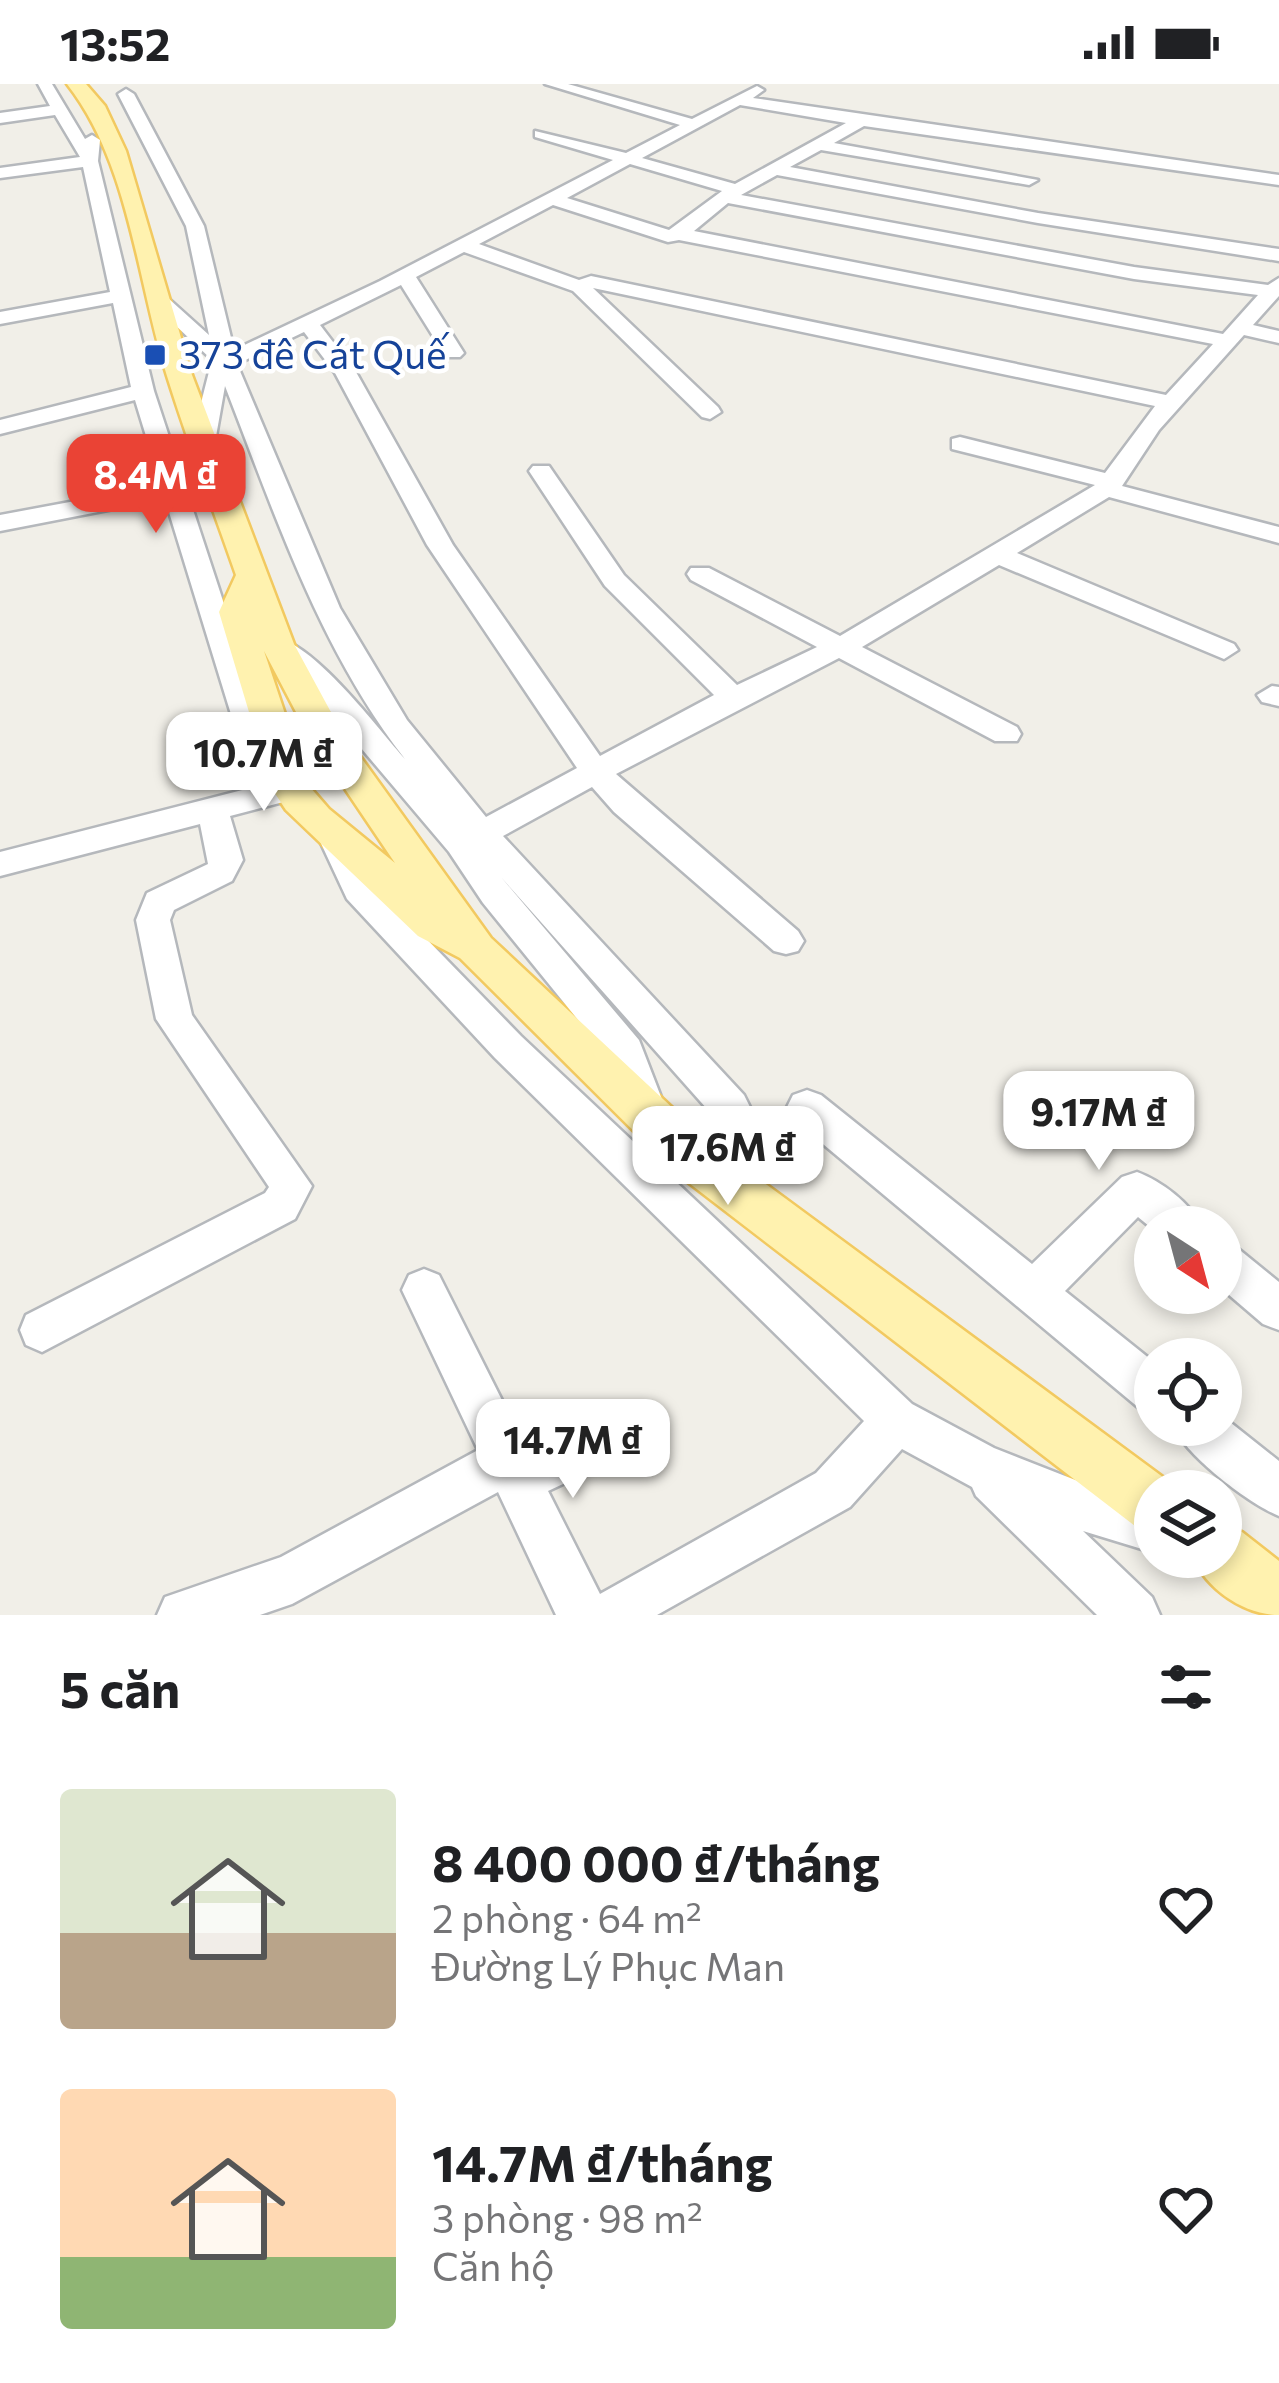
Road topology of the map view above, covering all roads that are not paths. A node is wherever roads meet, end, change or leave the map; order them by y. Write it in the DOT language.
graph roads {
  1 [pos="44,84"];
  2 [pos="552,84"];
  3 [pos="769,84"];
  4 [pos="108,91"];
  5 [pos="737,100"];
  6 [pos="0,118"];
  7 [pos="862,121"];
  8 [pos="694,124"];
  9 [pos="541,134"];
  10 [pos="818,146"];
  11 [pos="99,160"];
  12 [pos="630,160"];
  13 [pos="774,170"];
  14 [pos="0,173"];
  15 [pos="1029,180"];
  16 [pos="1279,180"];
  17 [pos="731,193"];
  18 [pos="553,200"];
  19 [pos="679,234"];
  20 [pos="463,245"];
  21 [pos="1279,255"];
  22 [pos="405,275"];
  23 [pos="580,287"];
  24 [pos="1276,288"];
  25 [pos="138,294"];
  26 [pos="0,318"];
  27 [pos="308,323"];
  28 [pos="1233,335"];
  29 [pos="1279,337"];
  30 [pos="453,353"];
  31 [pos="226,362"];
  32 [pos="143,391"];
  33 [pos="1172,403"];
  34 [pos="710,412"];
  35 [pos="0,428"];
  36 [pos="202,442"];
  37 [pos="961,444"];
  38 [pos="541,471"];
  39 [pos="1109,486"];
  40 [pos="174,490"];
  41 [pos="0,523"];
  42 [pos="1279,535"];
  43 [pos="1001,556"];
  44 [pos="700,574"];
  45 [pos="250,578"];
  46 [pos="277,644"];
  47 [pos="836,648"];
  48 [pos="1224,650"];
  49 [pos="733,698"];
  50 [pos="1006,734"];
  51 [pos="596,771"];
  52 [pos="291,789"];
  53 [pos="213,812"];
  54 [pos="335,838"];
  55 [pos="472,839"];
  56 [pos="0,864"];
  57 [pos="786,940"];
  58 [pos="476,949"];
  59 [pos="730,1107"];
  60 [pos="807,1107"];
  61 [pos="650,1120"];
  62 [pos="1157,1206"];
  63 [pos="1242,1278"];
  64 [pos="424,1290"];
  65 [pos="1034,1292"];
  66 [pos="1279,1309"];
  67 [pos="42,1330"];
  68 [pos="1134,1375"];
  69 [pos="896,1420"];
  70 [pos="621,1432"];
  71 [pos="1222,1446"];
  72 [pos="509,1464"];
  73 [pos="980,1466"];
  74 [pos="1134,1490"];
  75 [pos="1279,1492"];
  76 [pos="1134,1523"];
  77 [pos="1242,1569"];
  78 [pos="1279,1598"];
  79 [pos="183,1615"];
  80 [pos="584,1615"];
  81 [pos="613,1615"];
  82 [pos="1134,1615"];
  1 -- 4 [label="street"];
  2 -- 8 [label="street"];
  3 -- 5 [label="street"];
  4 -- 6 [label="street"];
  4 -- 11 [label="main road"];
  4 -- 31 [label="street"];
  5 -- 7 [label="street"];
  5 -- 8 [label="street"];
  7 -- 10 [label="street"];
  7 -- 16 [label="street"];
  8 -- 12 [label="street"];
  9 -- 12 [label="street"];
  10 -- 13 [label="street"];
  10 -- 15 [label="street"];
  11 -- 14 [label="street"];
  11 -- 25 [label="main road"];
  12 -- 17 [label="street"];
  12 -- 18 [label="street"];
  13 -- 17 [label="street"];
  13 -- 21 [label="street"];
  17 -- 19 [label="street"];
  17 -- 24 [label="street"];
  18 -- 19 [label="street"];
  18 -- 20 [label="street"];
  19 -- 28 [label="street"];
  20 -- 22 [label="street"];
  20 -- 23 [label="street"];
  22 -- 27 [label="street"];
  22 -- 30 [label="street"];
  23 -- 33 [label="street"];
  23 -- 34 [label="street"];
  24 -- 28 [label="street"];
  25 -- 26 [label="street"];
  25 -- 31 [label="street"];
  25 -- 32 [label="street"];
  25 -- 36 [label="main road"];
  27 -- 31 [label="street"];
  27 -- 51 [label="street"];
  28 -- 29 [label="street"];
  28 -- 33 [label="street"];
  31 -- 36 [label="street"];
  31 -- 55 [label="street"];
  32 -- 35 [label="street"];
  32 -- 40 [label="street"];
  33 -- 39 [label="street"];
  36 -- 45 [label="main road"];
  37 -- 39 [label="street"];
  38 -- 49 [label="street"];
  39 -- 42 [label="street"];
  39 -- 43 [label="street"];
  40 -- 41 [label="street"];
  40 -- 52 [label="street"];
  43 -- 47 [label="street"];
  43 -- 48 [label="street"];
  44 -- 47 [label="street"];
  45 -- 46 [label="main road"];
  45 -- 52 [label="main road"];
  46 -- 55 [label="street"];
  46 -- 58 [label="main road"];
  47 -- 49 [label="street"];
  47 -- 50 [label="street"];
  49 -- 51 [label="street"];
  51 -- 55 [label="street"];
  51 -- 57 [label="street"];
  52 -- 53 [label="street"];
  52 -- 54 [label="main road"];
  53 -- 56 [label="street"];
  53 -- 67 [label="street"];
  54 -- 58 [label="main road"];
  54 -- 69 [label="street"];
  55 -- 59 [label="street"];
  55 -- 61 [label="street"];
  58 -- 61 [label="main road"];
  60 -- 65 [label="street"];
  61 -- 74 [label="main road"];
  62 -- 65 [label="street"];
  63 -- 66 [label="street"];
  64 -- 72 [label="street"];
  65 -- 68 [label="street"];
  69 -- 73 [label="street"];
  69 -- 81 [label="street"];
  70 -- 72 [label="street"];
  71 -- 75 [label="street"];
  72 -- 79 [label="street"];
  72 -- 80 [label="street"];
  73 -- 76 [label="street"];
  73 -- 82 [label="street"];
  77 -- 78 [label="main road"];
}
